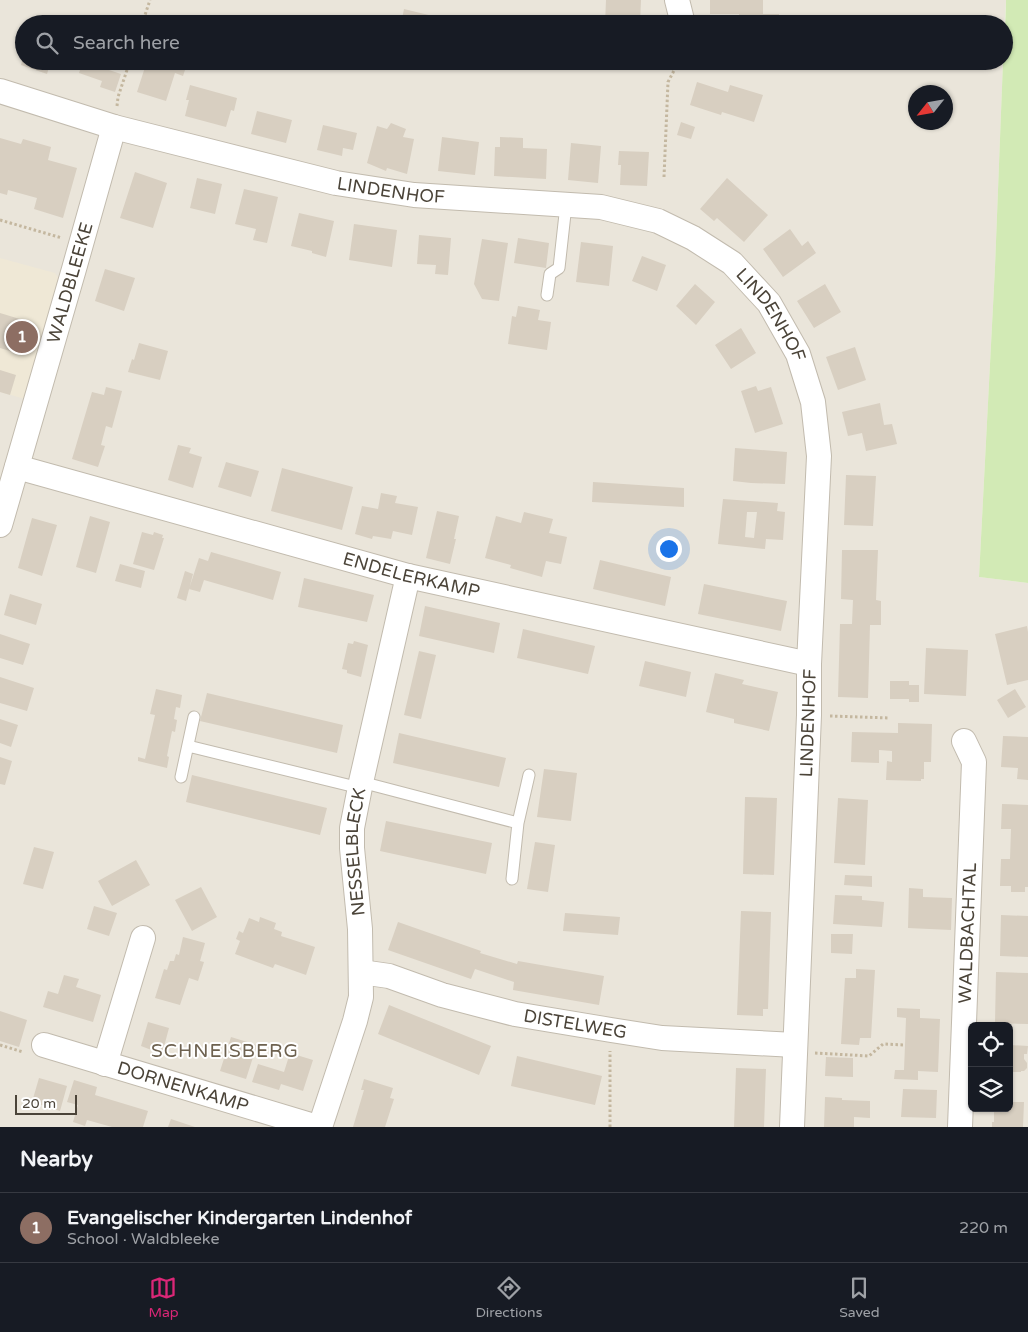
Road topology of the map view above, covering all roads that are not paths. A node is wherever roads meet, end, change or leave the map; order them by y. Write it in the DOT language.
graph roads {
  1 [pos="677,0"];
  2 [pos="681,15"];
  3 [pos="0,91"];
  4 [pos="114,127"];
  5 [pos="566,205"];
  6 [pos="547,295"];
  7 [pos="17,467"];
  8 [pos="0,525"];
  9 [pos="408,576"];
  10 [pos="809,664"];
  11 [pos="194,718"];
  12 [pos="964,741"];
  13 [pos="188,746"];
  14 [pos="529,776"];
  15 [pos="181,777"];
  16 [pos="361,785"];
  17 [pos="518,823"];
  18 [pos="512,879"];
  19 [pos="143,938"];
  20 [pos="361,972"];
  21 [pos="44,1045"];
  22 [pos="795,1049"];
  23 [pos="106,1064"];
  24 [pos="318,1127"];
  25 [pos="792,1127"];
  26 [pos="960,1127"];
  1 -- 2 [label="street"];
  3 -- 4 [label="street, LINDENHOF"];
  4 -- 5 [label="street, LINDENHOF"];
  4 -- 7 [label="street, WALDBLEEKE"];
  5 -- 6 [label="lane"];
  5 -- 10 [label="street, LINDENHOF"];
  7 -- 8 [label="street, WALDBLEEKE"];
  7 -- 9 [label="street, ENDELERKAMP"];
  9 -- 10 [label="street, ENDELERKAMP"];
  9 -- 16 [label="street, NESSELBLECK"];
  10 -- 22 [label="street, LINDENHOF"];
  11 -- 13 [label="lane"];
  12 -- 26 [label="street, WALDBACHTAL"];
  13 -- 15 [label="lane"];
  13 -- 16 [label="lane"];
  14 -- 17 [label="lane"];
  16 -- 17 [label="lane"];
  16 -- 20 [label="street, NESSELBLECK"];
  17 -- 18 [label="lane"];
  19 -- 23 [label="street, DORNENKAMP"];
  20 -- 22 [label="street, DISTELWEG"];
  20 -- 24 [label="street, NESSELBLECK"];
  21 -- 23 [label="street, DORNENKAMP"];
  22 -- 25 [label="street, LINDENHOF"];
  23 -- 24 [label="street, DORNENKAMP"];
}
